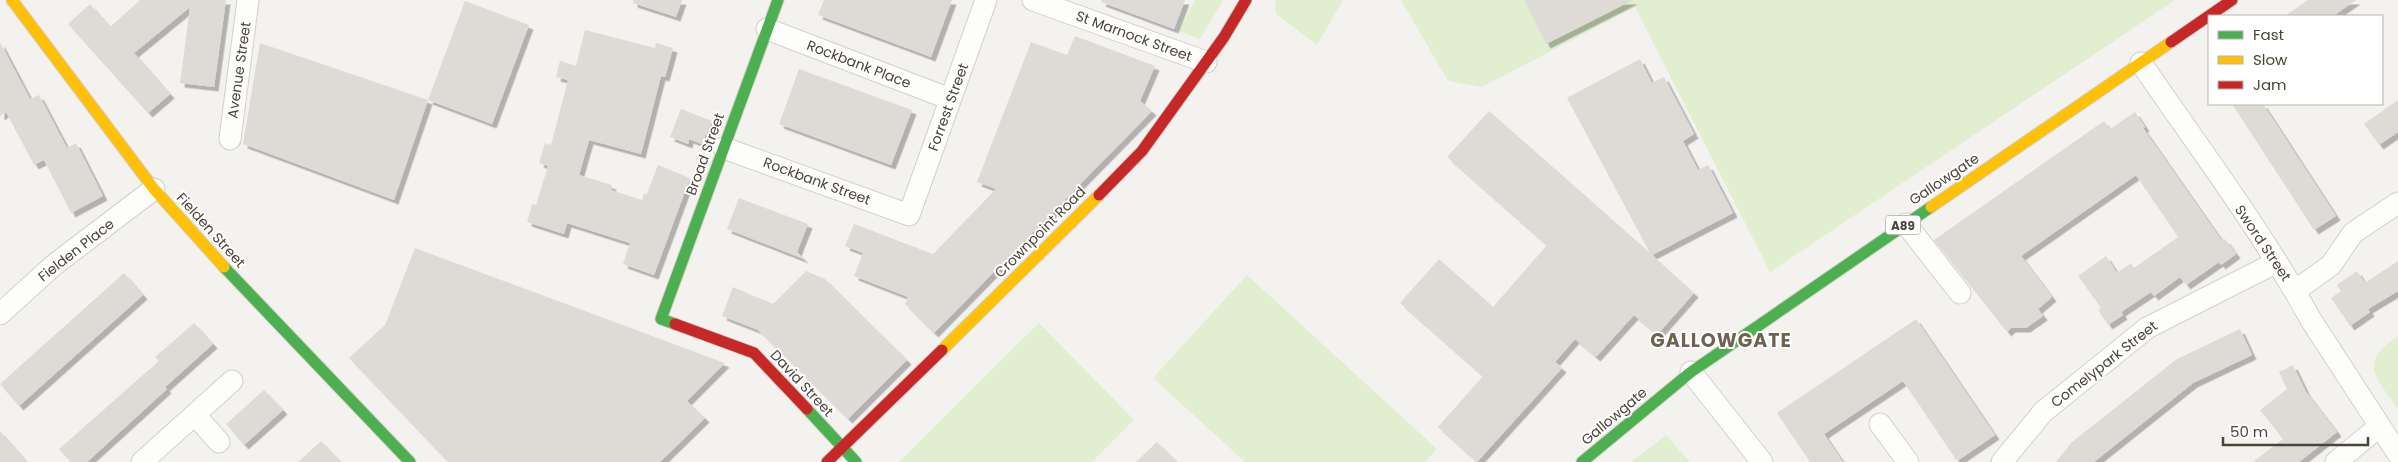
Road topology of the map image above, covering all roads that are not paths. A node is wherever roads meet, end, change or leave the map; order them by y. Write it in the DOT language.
graph roads {
  1 [pos="12,0"];
  2 [pos="248,0"];
  3 [pos="778,0"];
  4 [pos="986,0"];
  5 [pos="1033,0"];
  6 [pos="1246,0"];
  7 [pos="2232,0"];
  8 [pos="2210,15"];
  9 [pos="2208,17"];
  10 [pos="767,29"];
  11 [pos="1206,62"];
  12 [pos="2141,63"];
  13 [pos="950,99"];
  14 [pos="230,140"];
  15 [pos="724,148"];
  16 [pos="154,189"];
  17 [pos="2398,204"];
  18 [pos="910,215"];
  19 [pos="1906,224"];
  20 [pos="2277,262"];
  21 [pos="2295,291"];
  22 [pos="1960,293"];
  23 [pos="0,314"];
  24 [pos="661,318"];
  25 [pos="1691,372"];
  26 [pos="232,381"];
  27 [pos="195,415"];
  28 [pos="1880,424"];
  29 [pos="2380,426"];
  30 [pos="219,442"];
  31 [pos="842,447"];
  32 [pos="2398,454"];
  33 [pos="142,462"];
  34 [pos="410,462"];
  35 [pos="827,462"];
  36 [pos="856,462"];
  37 [pos="1582,462"];
  38 [pos="1762,462"];
  39 [pos="1908,462"];
  40 [pos="2002,462"];
  41 [pos="2336,462"];
  1 -- 16 [label="main road, Fielden Street"];
  2 -- 14 [label="street, Avenue Street"];
  3 -- 10 [label="main road, Broad Street"];
  4 -- 13 [label="street, Forrest Street"];
  5 -- 11 [label="street, St Marnock Street"];
  6 -- 11 [label="main road, Crownpoint Road"];
  7 -- 8 [label="main road, Gallowgate / A89"];
  9 -- 12 [label="main road, Gallowgate / A89"];
  10 -- 13 [label="street, Rockbank Place"];
  10 -- 15 [label="main road, Broad Street"];
  11 -- 31 [label="main road, Crownpoint Road"];
  12 -- 19 [label="main road, Gallowgate / A89"];
  12 -- 20 [label="street, Sword Street"];
  13 -- 18 [label="street, Forrest Street"];
  15 -- 18 [label="street, Rockbank Street"];
  15 -- 24 [label="main road, Broad Street"];
  16 -- 23 [label="street, Fielden Place"];
  16 -- 34 [label="main road, Fielden Street"];
  17 -- 21 [label="street"];
  19 -- 22 [label="street"];
  19 -- 25 [label="main road, Gallowgate / A89"];
  20 -- 21 [label="street, Sword Street"];
  20 -- 40 [label="street, Comelypark Street"];
  21 -- 29 [label="street, Sword Street"];
  24 -- 31 [label="main road, David Street"];
  25 -- 37 [label="main road, Gallowgate / A89"];
  25 -- 38 [label="street"];
  26 -- 27 [label="street"];
  27 -- 30 [label="street"];
  27 -- 33 [label="street"];
  28 -- 39 [label="street"];
  29 -- 32 [label="street, Sword Street"];
  29 -- 41 [label="street"];
  31 -- 35 [label="main road, Crownpoint Road"];
  31 -- 36 [label="main road, David Street"];
}
